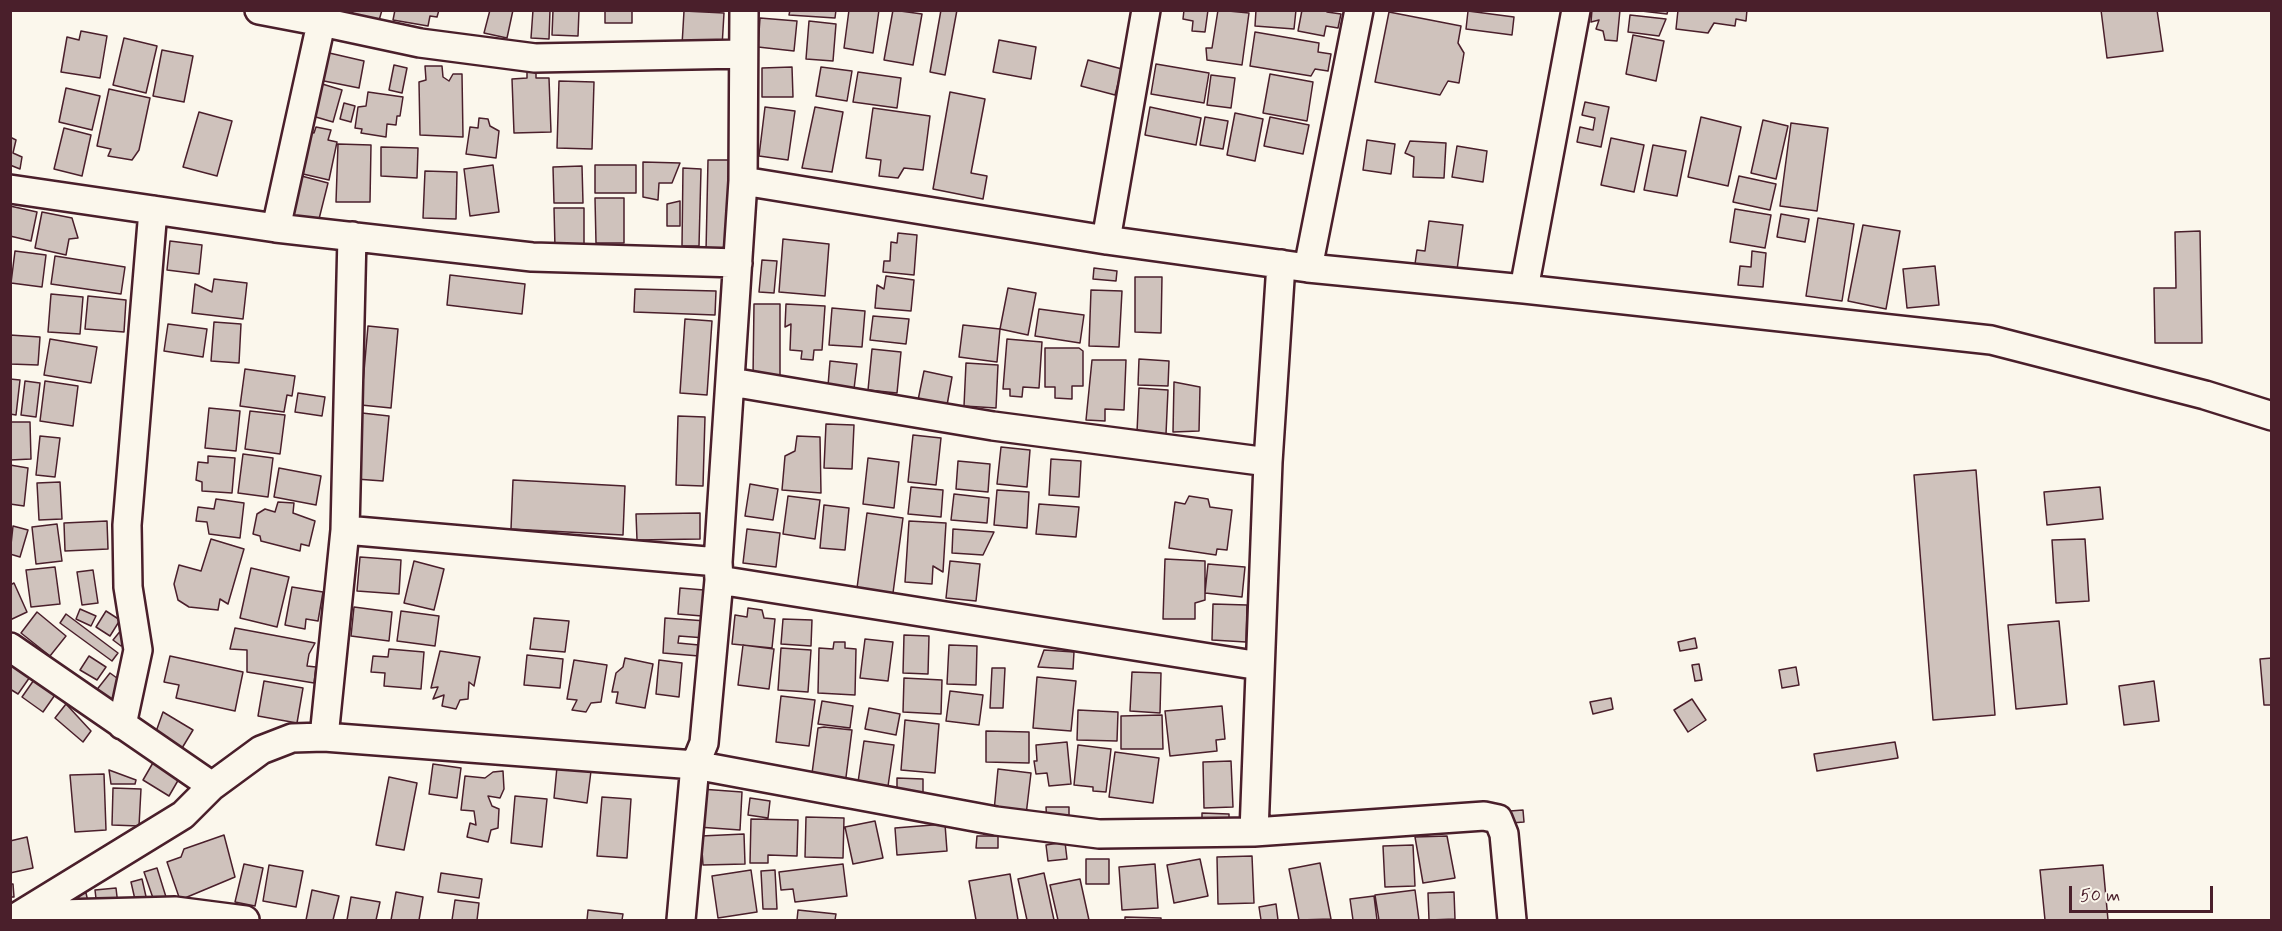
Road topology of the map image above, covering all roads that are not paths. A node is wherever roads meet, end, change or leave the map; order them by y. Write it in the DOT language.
graph roads {
  1 [pos="259,10"];
  2 [pos="744,10"];
  3 [pos="1146,10"];
  4 [pos="1359,10"];
  5 [pos="1576,10"];
  6 [pos="323,16"];
  7 [pos="743,54"];
  8 [pos="743,181"];
  9 [pos="10,189"];
  10 [pos="153,210"];
  11 [pos="276,228"];
  12 [pos="352,236"];
  13 [pos="1106,240"];
  14 [pos="738,263"];
  15 [pos="1281,264"];
  16 [pos="1308,268"];
  17 [pos="1524,288"];
  18 [pos="731,382"];
  19 [pos="2271,416"];
  20 [pos="1268,462"];
  21 [pos="345,530"];
  22 [pos="719,571"];
  23 [pos="10,647"];
  24 [pos="1260,666"];
  25 [pos="122,725"];
  26 [pos="324,737"];
  27 [pos="695,765"];
  28 [pos="212,786"];
  29 [pos="1254,832"];
  30 [pos="15,916"];
  31 [pos="244,921"];
  32 [pos="681,921"];
  33 [pos="1512,921"];
  1 -- 6 [label="street"];
  2 -- 7 [label="street"];
  3 -- 13 [label="street"];
  4 -- 16 [label="street"];
  5 -- 17 [label="street"];
  6 -- 7 [label="street"];
  6 -- 11 [label="street"];
  7 -- 8 [label="street"];
  8 -- 13 [label="street"];
  8 -- 14 [label="street"];
  9 -- 10 [label="street"];
  10 -- 11 [label="street"];
  10 -- 25 [label="street"];
  11 -- 12 [label="street"];
  12 -- 14 [label="street"];
  12 -- 21 [label="street"];
  13 -- 15 [label="street"];
  14 -- 18 [label="street"];
  15 -- 16 [label="street"];
  15 -- 20 [label="street"];
  16 -- 17 [label="street"];
  17 -- 19 [label="street"];
  18 -- 20 [label="street"];
  18 -- 22 [label="street"];
  20 -- 24 [label="street"];
  21 -- 22 [label="street"];
  21 -- 26 [label="street"];
  22 -- 24 [label="street"];
  22 -- 27 [label="street"];
  23 -- 25 [label="street"];
  24 -- 29 [label="street"];
  25 -- 28 [label="street"];
  26 -- 27 [label="street"];
  26 -- 28 [label="street"];
  27 -- 29 [label="street"];
  27 -- 32 [label="street"];
  28 -- 30 [label="street"];
  29 -- 33 [label="street"];
  30 -- 31 [label="street"];
}
